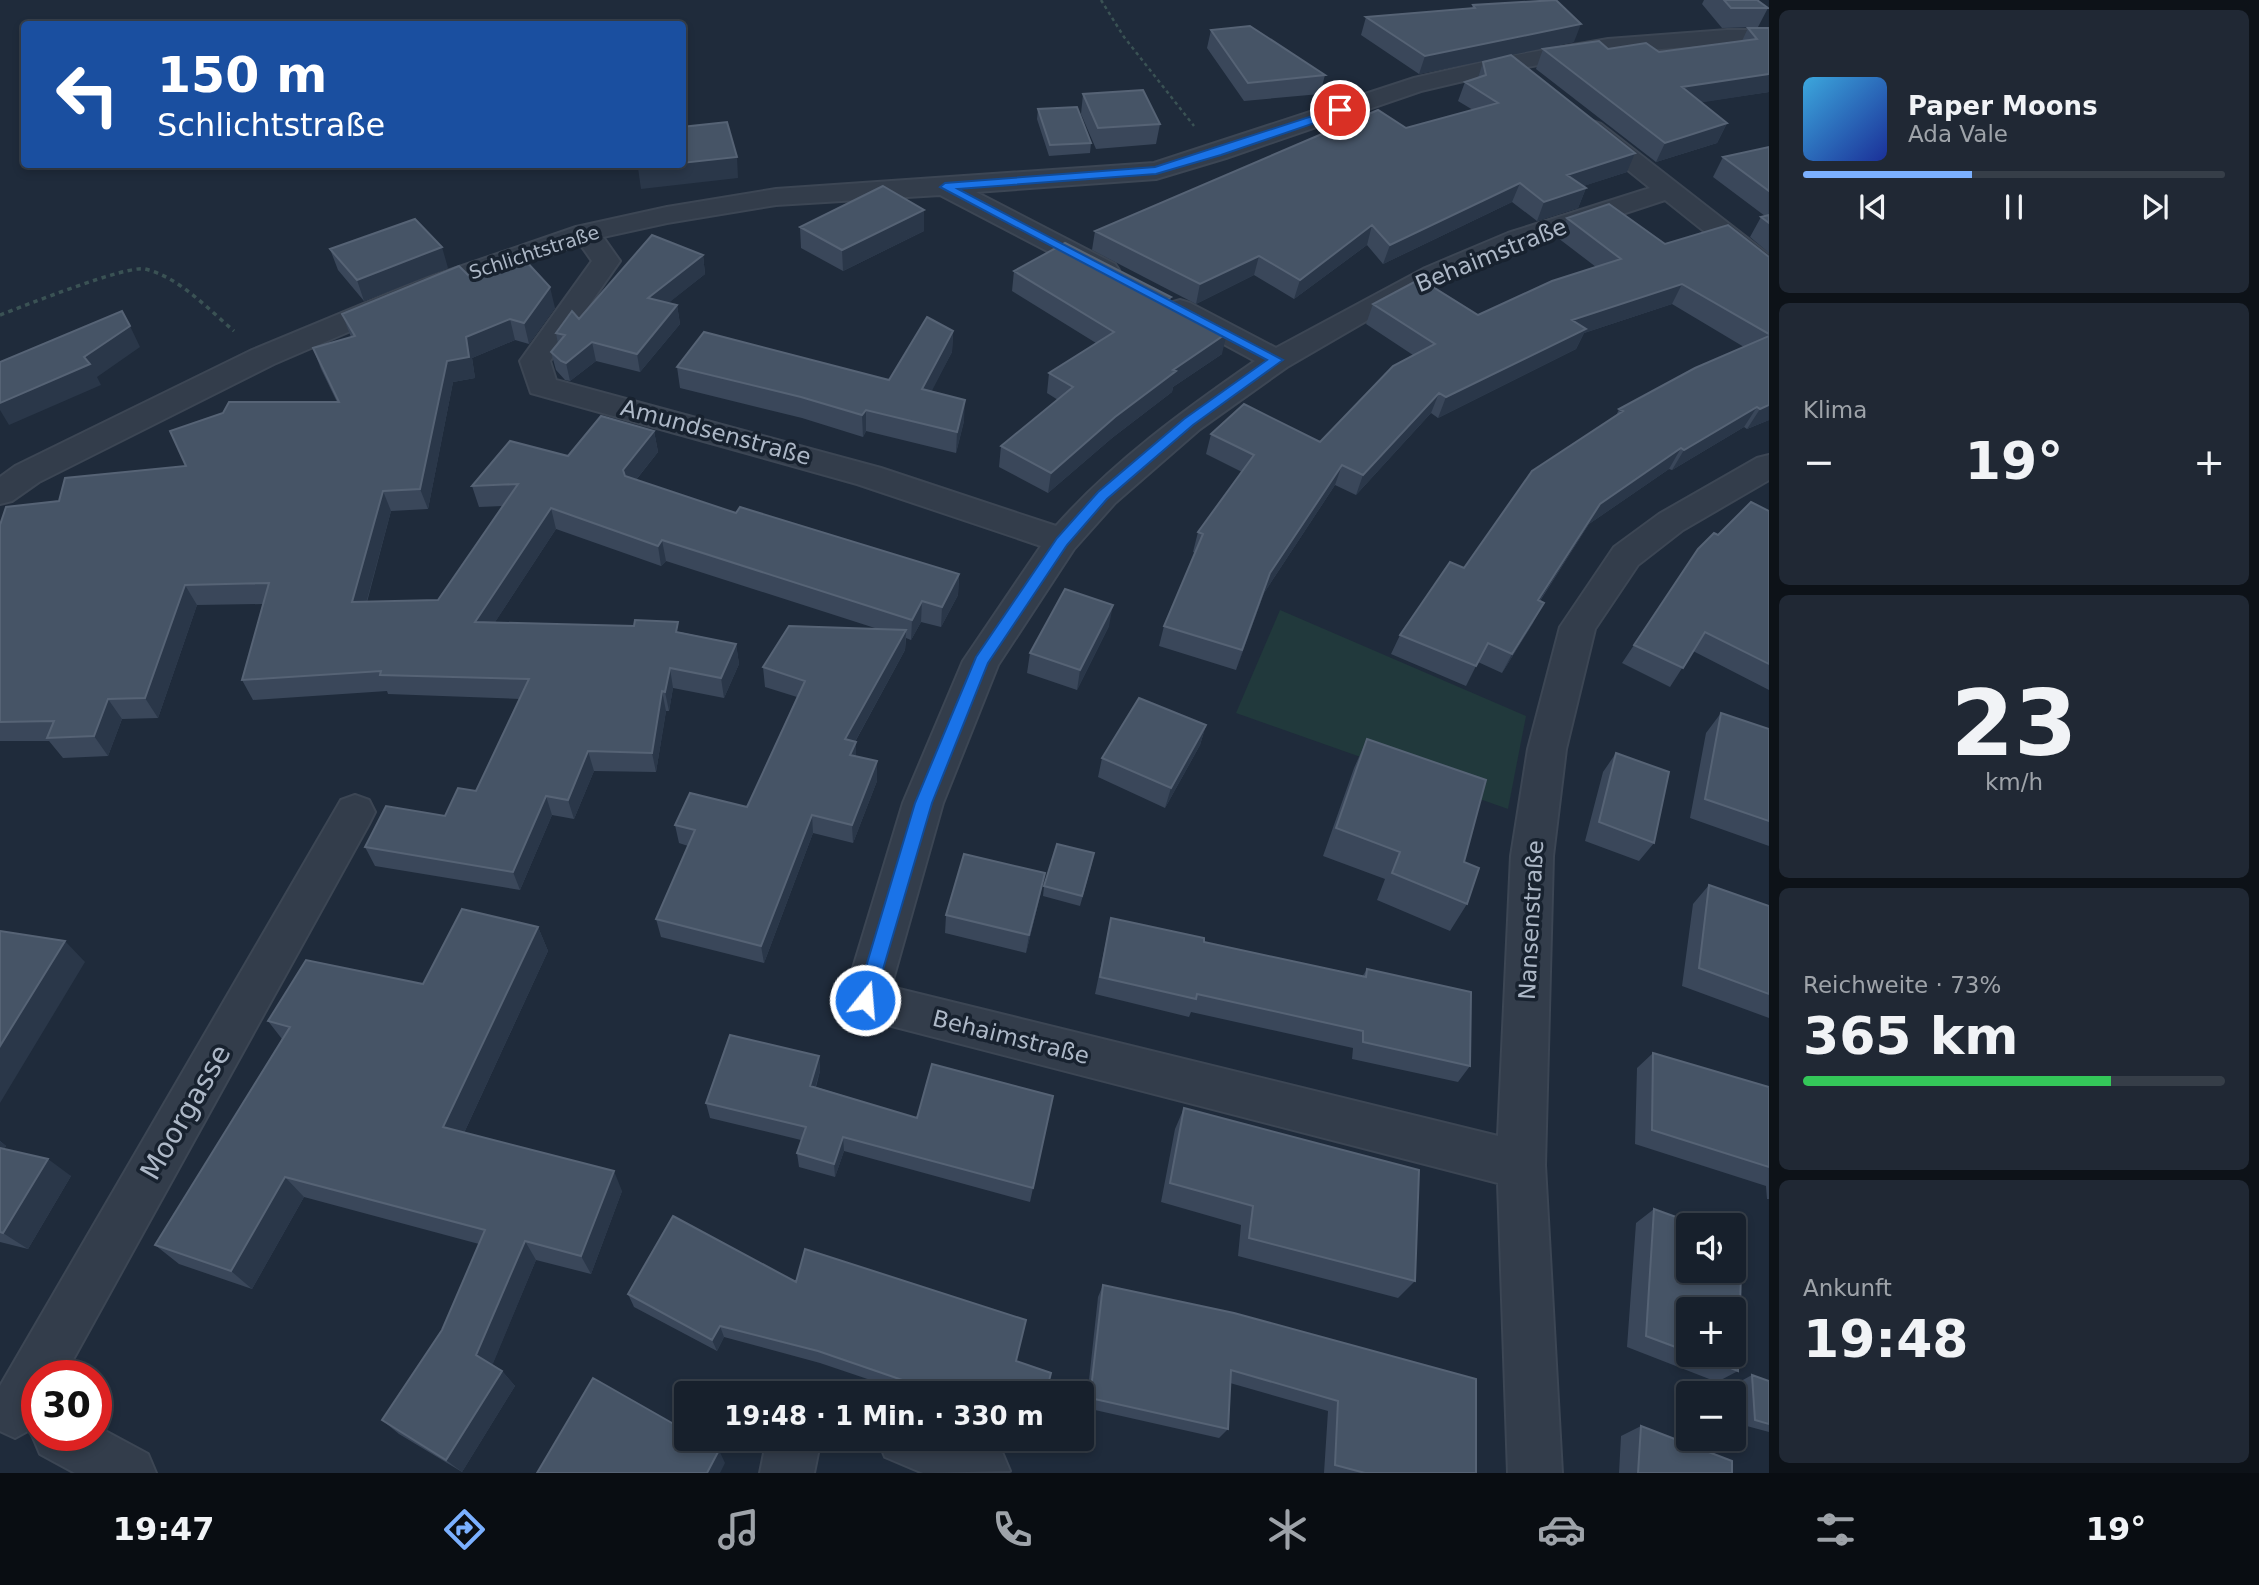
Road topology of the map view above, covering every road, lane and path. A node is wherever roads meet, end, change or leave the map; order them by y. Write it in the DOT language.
graph roads {
  1 [pos="1101,0"];
  2 [pos="1769,37"];
  3 [pos="1510,63"];
  4 [pos="1531,80"];
  5 [pos="1573,114"];
  6 [pos="1217,153"];
  7 [pos="945,187"];
  8 [pos="1669,190"];
  9 [pos="586,233"];
  10 [pos="1769,269"];
  11 [pos="0,316"];
  12 [pos="263,357"];
  13 [pos="1276,360"];
  14 [pos="1769,466"];
  15 [pos="0,493"];
  16 [pos="1062,541"];
  17 [pos="355,812"];
  18 [pos="1521,1165"];
  19 [pos="59,1360"];
  20 [pos="89,1451"];
  21 [pos="791,1451"];
  22 [pos="935,1451"];
  23 [pos="983,1471"];
  24 [pos="129,1473"];
  25 [pos="787,1473"];
  26 [pos="1535,1473"];
  1 -- 6 [label="path"];
  2 -- 3 [label="street, Schlichtstraße"];
  3 -- 4 [label="street"];
  3 -- 6 [label="street, Schlichtstraße"];
  5 -- 8 [label="street"];
  6 -- 7 [label="street, Schlichtstraße"];
  7 -- 9 [label="street, Schlichtstraße"];
  7 -- 13 [label="street"];
  8 -- 10 [label="street"];
  8 -- 13 [label="street, Behaimstraße"];
  9 -- 12 [label="street, Schlichtstraße"];
  9 -- 16 [label="street, Amundsenstraße"];
  11 -- 12 [label="path"];
  12 -- 15 [label="street, Schlichtstraße"];
  13 -- 16 [label="street, Behaimstraße"];
  14 -- 18 [label="street, Nansenstraße"];
  16 -- 18 [label="street, Behaimstraße"];
  17 -- 19 [label="street, Moorgasse"];
  18 -- 26 [label="street, Nansenstraße"];
  20 -- 24 [label="street"];
  21 -- 25 [label="street"];
  22 -- 23 [label="street"];
}
